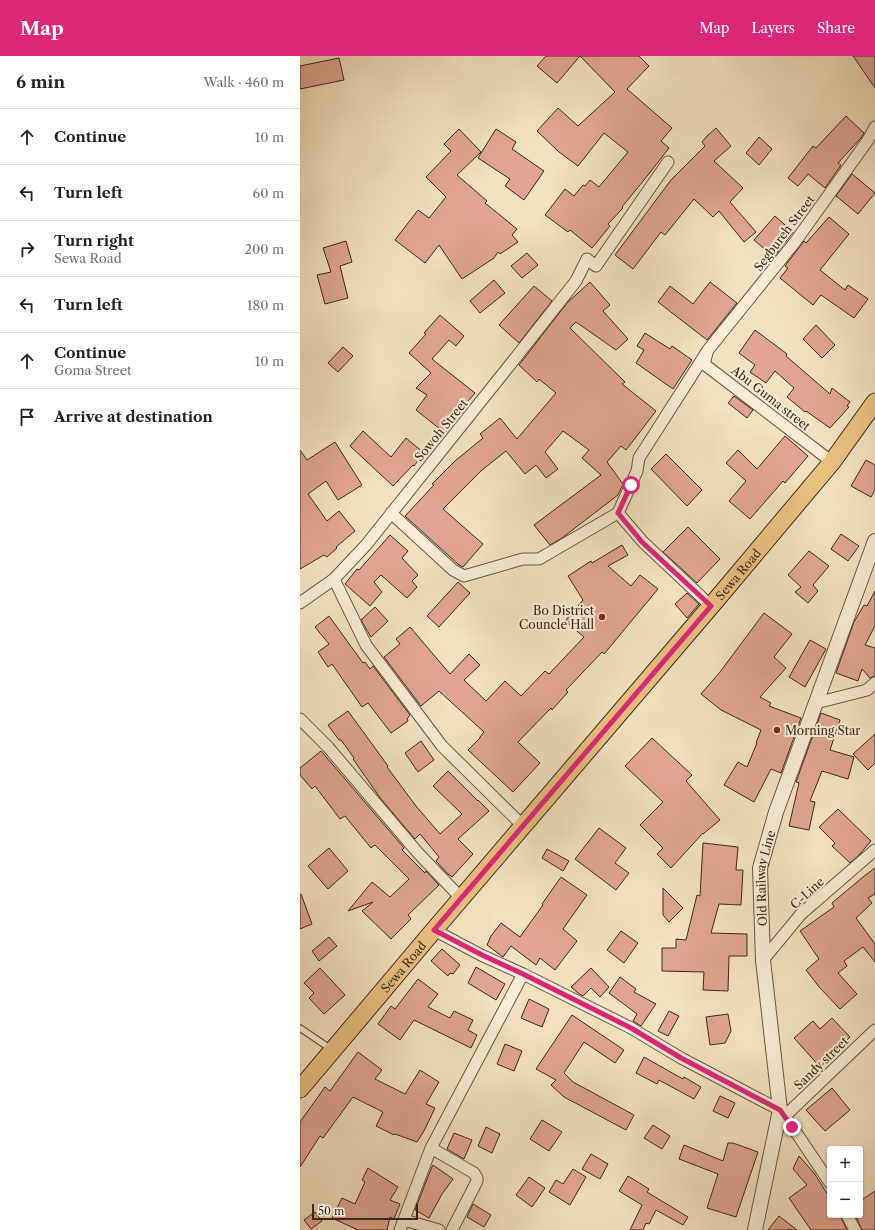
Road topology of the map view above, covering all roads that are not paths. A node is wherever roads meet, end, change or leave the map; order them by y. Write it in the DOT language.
graph roads {
  1 [pos="875,128"];
  2 [pos="668,162"];
  3 [pos="708,350"];
  4 [pos="875,402"];
  5 [pos="832,462"];
  6 [pos="392,513"];
  7 [pos="618,513"];
  8 [pos="875,541"];
  9 [pos="334,579"];
  10 [pos="300,603"];
  11 [pos="711,606"];
  12 [pos="875,683"];
  13 [pos="816,703"];
  14 [pos="300,719"];
  15 [pos="523,826"];
  16 [pos="875,850"];
  17 [pos="461,898"];
  18 [pos="434,930"];
  19 [pos="763,960"];
  20 [pos="523,974"];
  21 [pos="300,1028"];
  22 [pos="875,1030"];
  23 [pos="333,1051"];
  24 [pos="300,1089"];
  25 [pos="782,1113"];
  26 [pos="431,1148"];
  27 [pos="829,1182"];
  28 [pos="849,1218"];
  29 [pos="402,1225"];
  30 [pos="439,1230"];
  31 [pos="452,1230"];
  32 [pos="755,1230"];
  33 [pos="855,1230"];
  1 -- 3 [label="street, Segbureh Street"];
  2 -- 6 [label="street, Sowoh Street"];
  3 -- 5 [label="street, Abu Guma street"];
  3 -- 7 [label="street, Segbureh Street"];
  4 -- 5 [label="main road, Sewa Road"];
  5 -- 11 [label="main road, Sewa Road"];
  6 -- 7 [label="street"];
  6 -- 9 [label="street, Sowoh Street"];
  7 -- 11 [label="street"];
  8 -- 13 [label="street, Old Railway Line"];
  9 -- 10 [label="street, Sowoh Street"];
  9 -- 15 [label="street"];
  11 -- 15 [label="main road, Sewa Road"];
  12 -- 13 [label="street"];
  13 -- 19 [label="street, Old Railway Line"];
  14 -- 17 [label="street"];
  15 -- 17 [label="main road, Sewa Road"];
  16 -- 19 [label="street, C-Line"];
  17 -- 18 [label="main road, Sewa Road"];
  18 -- 20 [label="street"];
  18 -- 23 [label="main road, Sewa Road"];
  19 -- 25 [label="street, Old Railway Line"];
  20 -- 25 [label="street"];
  20 -- 26 [label="street"];
  21 -- 23 [label="lane"];
  22 -- 25 [label="street, Sandy street"];
  23 -- 24 [label="main road, Sewa Road"];
  25 -- 27 [label="street"];
  25 -- 32 [label="street, Old Railway Line"];
  26 -- 29 [label="street"];
  26 -- 31 [label="street"];
  28 -- 33 [label="street"];
  29 -- 30 [label="street"];
}
